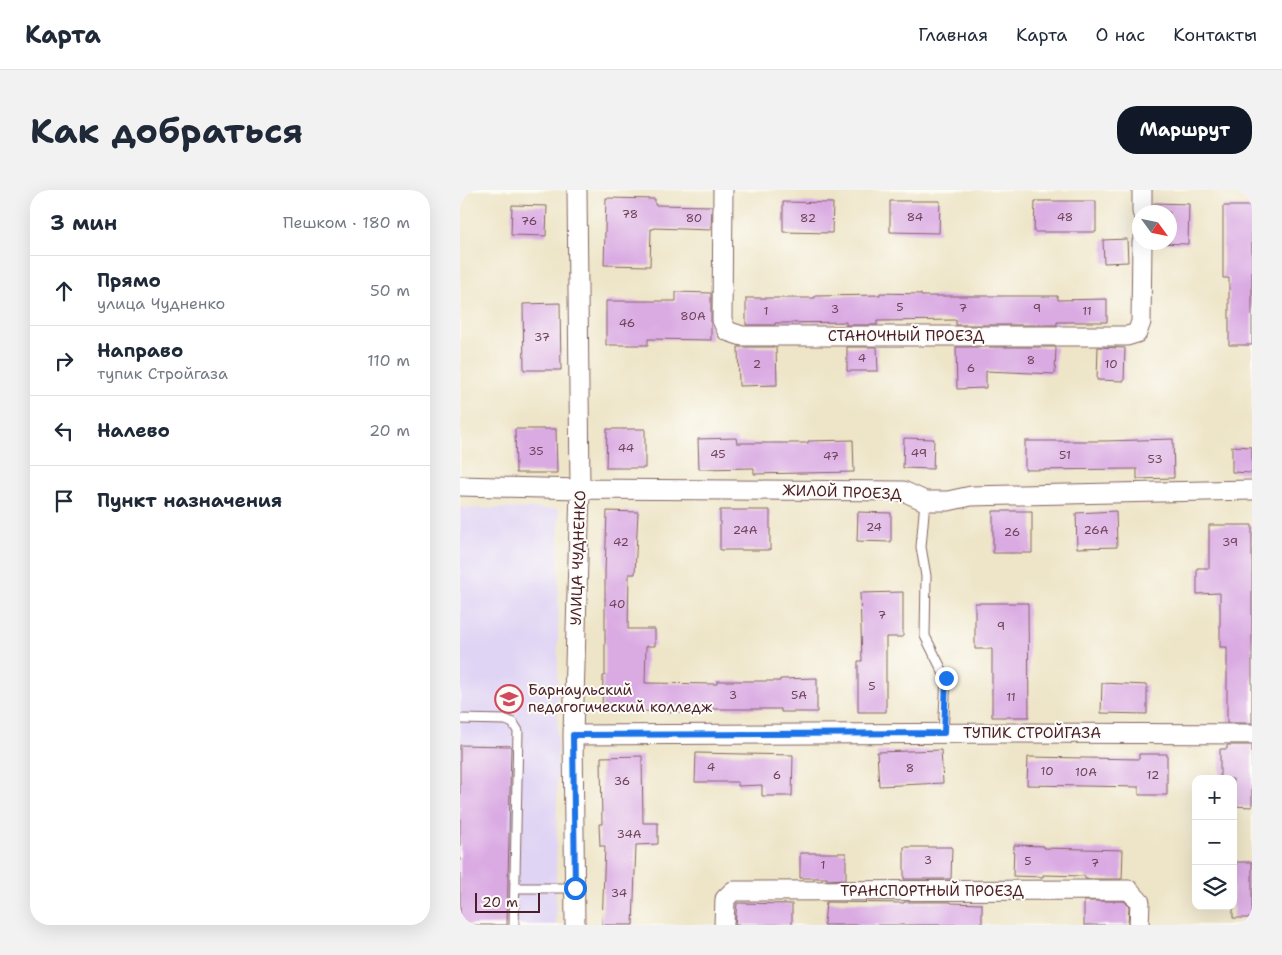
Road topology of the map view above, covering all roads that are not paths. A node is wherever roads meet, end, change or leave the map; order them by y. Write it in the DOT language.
graph roads {
  1 [pos="577,190"];
  2 [pos="723,190"];
  3 [pos="1142,190"];
  4 [pos="1142,205"];
  5 [pos="1142,250"];
  6 [pos="460,486"];
  7 [pos="580,489"];
  8 [pos="1252,490"];
  9 [pos="925,501"];
  10 [pos="460,719"];
  11 [pos="944,733"];
  12 [pos="1252,734"];
  13 [pos="573,735"];
  14 [pos="516,888"];
  15 [pos="575,888"];
  16 [pos="514,925"];
  17 [pos="575,925"];
  18 [pos="724,925"];
  19 [pos="1139,925"];
  1 -- 7 [label="street, УЛИЦА ЧУДНЕНКО"];
  2 -- 5 [label="street, СТАНОЧНЫЙ ПРОЕЗД"];
  3 -- 4 [label="street"];
  6 -- 7 [label="street, ЖИЛОЙ ПРОЕЗД"];
  7 -- 9 [label="street, ЖИЛОЙ ПРОЕЗД"];
  7 -- 13 [label="street, УЛИЦА ЧУДНЕНКО"];
  8 -- 9 [label="street, ЖИЛОЙ ПРОЕЗД"];
  9 -- 11 [label="lane"];
  10 -- 14 [label="lane"];
  11 -- 12 [label="street, ТУПИК СТРОЙГАЗА"];
  11 -- 13 [label="street, ТУПИК СТРОЙГАЗА"];
  13 -- 15 [label="street, УЛИЦА ЧУДНЕНКО"];
  14 -- 15 [label="lane"];
  14 -- 16 [label="lane"];
  15 -- 17 [label="street, УЛИЦА ЧУДНЕНКО"];
  18 -- 19 [label="street, ТРАНСПОРТНЫЙ ПРОЕЗД"];
}
